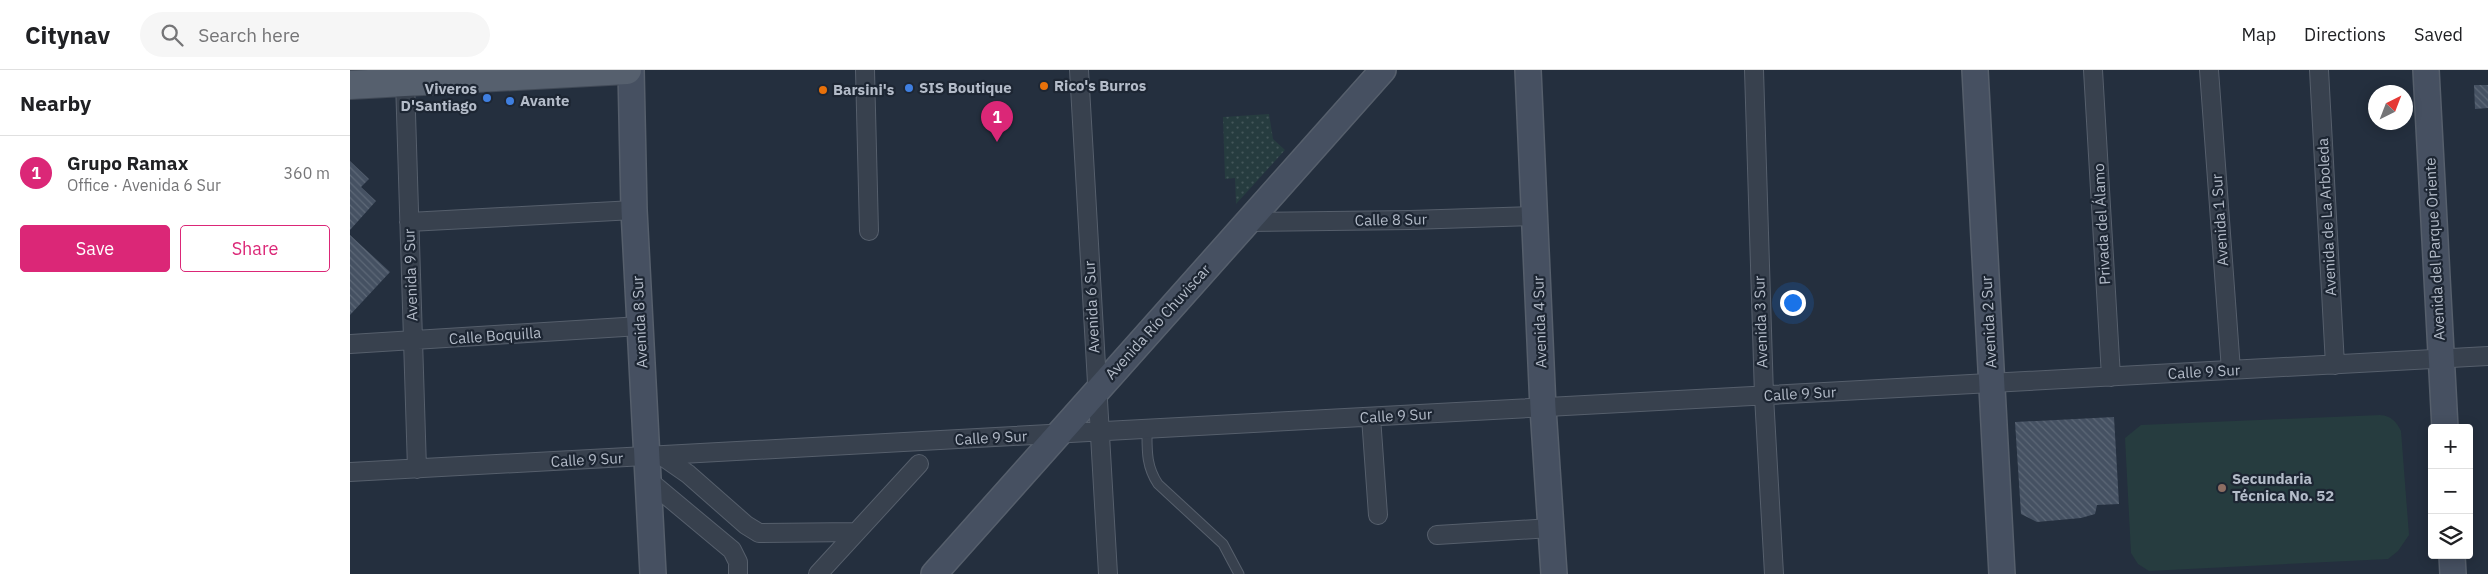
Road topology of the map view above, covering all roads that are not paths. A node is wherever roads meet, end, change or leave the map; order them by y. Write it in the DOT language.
graph roads {
  1 [pos="627,70"];
  2 [pos="631,70"];
  3 [pos="865,70"];
  4 [pos="1079,70"];
  5 [pos="1383,70"];
  6 [pos="1528,70"];
  7 [pos="1754,70"];
  8 [pos="1975,70"];
  9 [pos="2093,70"];
  10 [pos="2209,70"];
  11 [pos="2319,70"];
  12 [pos="2426,70"];
  13 [pos="405,81"];
  14 [pos="350,85"];
  15 [pos="634,210"];
  16 [pos="1536,216"];
  17 [pos="409,222"];
  18 [pos="1248,222"];
  19 [pos="869,231"];
  20 [pos="640,326"];
  21 [pos="413,341"];
  22 [pos="350,344"];
  23 [pos="2488,356"];
  24 [pos="2441,359"];
  25 [pos="2335,365"];
  26 [pos="2231,370"];
  27 [pos="2111,377"];
  28 [pos="1992,384"];
  29 [pos="1097,390"];
  30 [pos="1764,396"];
  31 [pos="1543,408"];
  32 [pos="1371,417"];
  33 [pos="2445,424"];
  34 [pos="1147,429"];
  35 [pos="1100,432"];
  36 [pos="1058,434"];
  37 [pos="652,464"];
  38 [pos="919,464"];
  39 [pos="416,469"];
  40 [pos="350,472"];
  41 [pos="1378,515"];
  42 [pos="1552,528"];
  43 [pos="856,532"];
  44 [pos="1437,535"];
  45 [pos="2452,559"];
  46 [pos="653,574"];
  47 [pos="738,574"];
  48 [pos="818,574"];
  49 [pos="934,574"];
  50 [pos="1108,574"];
  51 [pos="1239,574"];
  52 [pos="1554,574"];
  53 [pos="1774,574"];
  54 [pos="2002,574"];
  55 [pos="2452,574"];
  1 -- 13 [label="main road"];
  2 -- 15 [label="street, Avenida 8 Sur"];
  3 -- 19 [label="street"];
  4 -- 29 [label="street, Avenida 6 Sur"];
  5 -- 18 [label="street, Avenida Río Chuviscar"];
  6 -- 16 [label="street, Avenida 4 Sur"];
  7 -- 30 [label="street, Avenida 3 Sur"];
  8 -- 28 [label="street, Avenida 2 Sur"];
  9 -- 27 [label="street, Privada del Álamo"];
  10 -- 26 [label="street, Avenida 1 Sur"];
  11 -- 25 [label="street, Avenida de La Arboleda"];
  12 -- 24 [label="street, Avenida del Parque Oriente"];
  13 -- 14 [label="main road"];
  13 -- 17 [label="street, Avenida 9 Sur"];
  15 -- 17 [label="street"];
  15 -- 20 [label="street, Avenida 8 Sur"];
  16 -- 18 [label="street, Calle 8 Sur"];
  16 -- 31 [label="street, Avenida 4 Sur"];
  17 -- 21 [label="street, Avenida 9 Sur"];
  18 -- 29 [label="street, Avenida Río Chuviscar"];
  20 -- 21 [label="street, Calle Boquilla"];
  20 -- 37 [label="street, Avenida 8 Sur"];
  21 -- 22 [label="street, Calle Boquilla"];
  21 -- 39 [label="street, Avenida 9 Sur"];
  23 -- 24 [label="street, Calle 9 Sur"];
  24 -- 25 [label="street, Calle 9 Sur"];
  24 -- 33 [label="street, Avenida del Parque Oriente"];
  25 -- 26 [label="street, Calle 9 Sur"];
  26 -- 27 [label="street, Calle 9 Sur"];
  27 -- 28 [label="street, Calle 9 Sur"];
  28 -- 30 [label="street, Calle 9 Sur"];
  28 -- 54 [label="street, Avenida 2 Sur"];
  29 -- 35 [label="street, Avenida 6 Sur"];
  29 -- 36 [label="street, Avenida Río Chuviscar"];
  30 -- 31 [label="street, Calle 9 Sur"];
  30 -- 53 [label="street, Avenida 3 Sur"];
  31 -- 32 [label="street, Calle 9 Sur"];
  31 -- 42 [label="street, Avenida 4 Sur"];
  32 -- 34 [label="street, Calle 9 Sur"];
  32 -- 41 [label="street"];
  34 -- 35 [label="street, Calle 9 Sur"];
  34 -- 51 [label="lane"];
  35 -- 36 [label="street, Calle 9 Sur"];
  35 -- 50 [label="street, Avenida 6 Sur"];
  36 -- 37 [label="street, Calle 9 Sur"];
  36 -- 49 [label="street, Avenida Río Chuviscar"];
  37 -- 39 [label="street, Calle 9 Sur"];
  37 -- 43 [label="street"];
  37 -- 46 [label="street, Avenida 8 Sur"];
  37 -- 47 [label="street"];
  38 -- 43 [label="street"];
  39 -- 40 [label="street, Calle 9 Sur"];
  42 -- 44 [label="street"];
  42 -- 52 [label="street, Avenida 4 Sur"];
  43 -- 48 [label="street"];
  45 -- 55 [label="street"];
}
